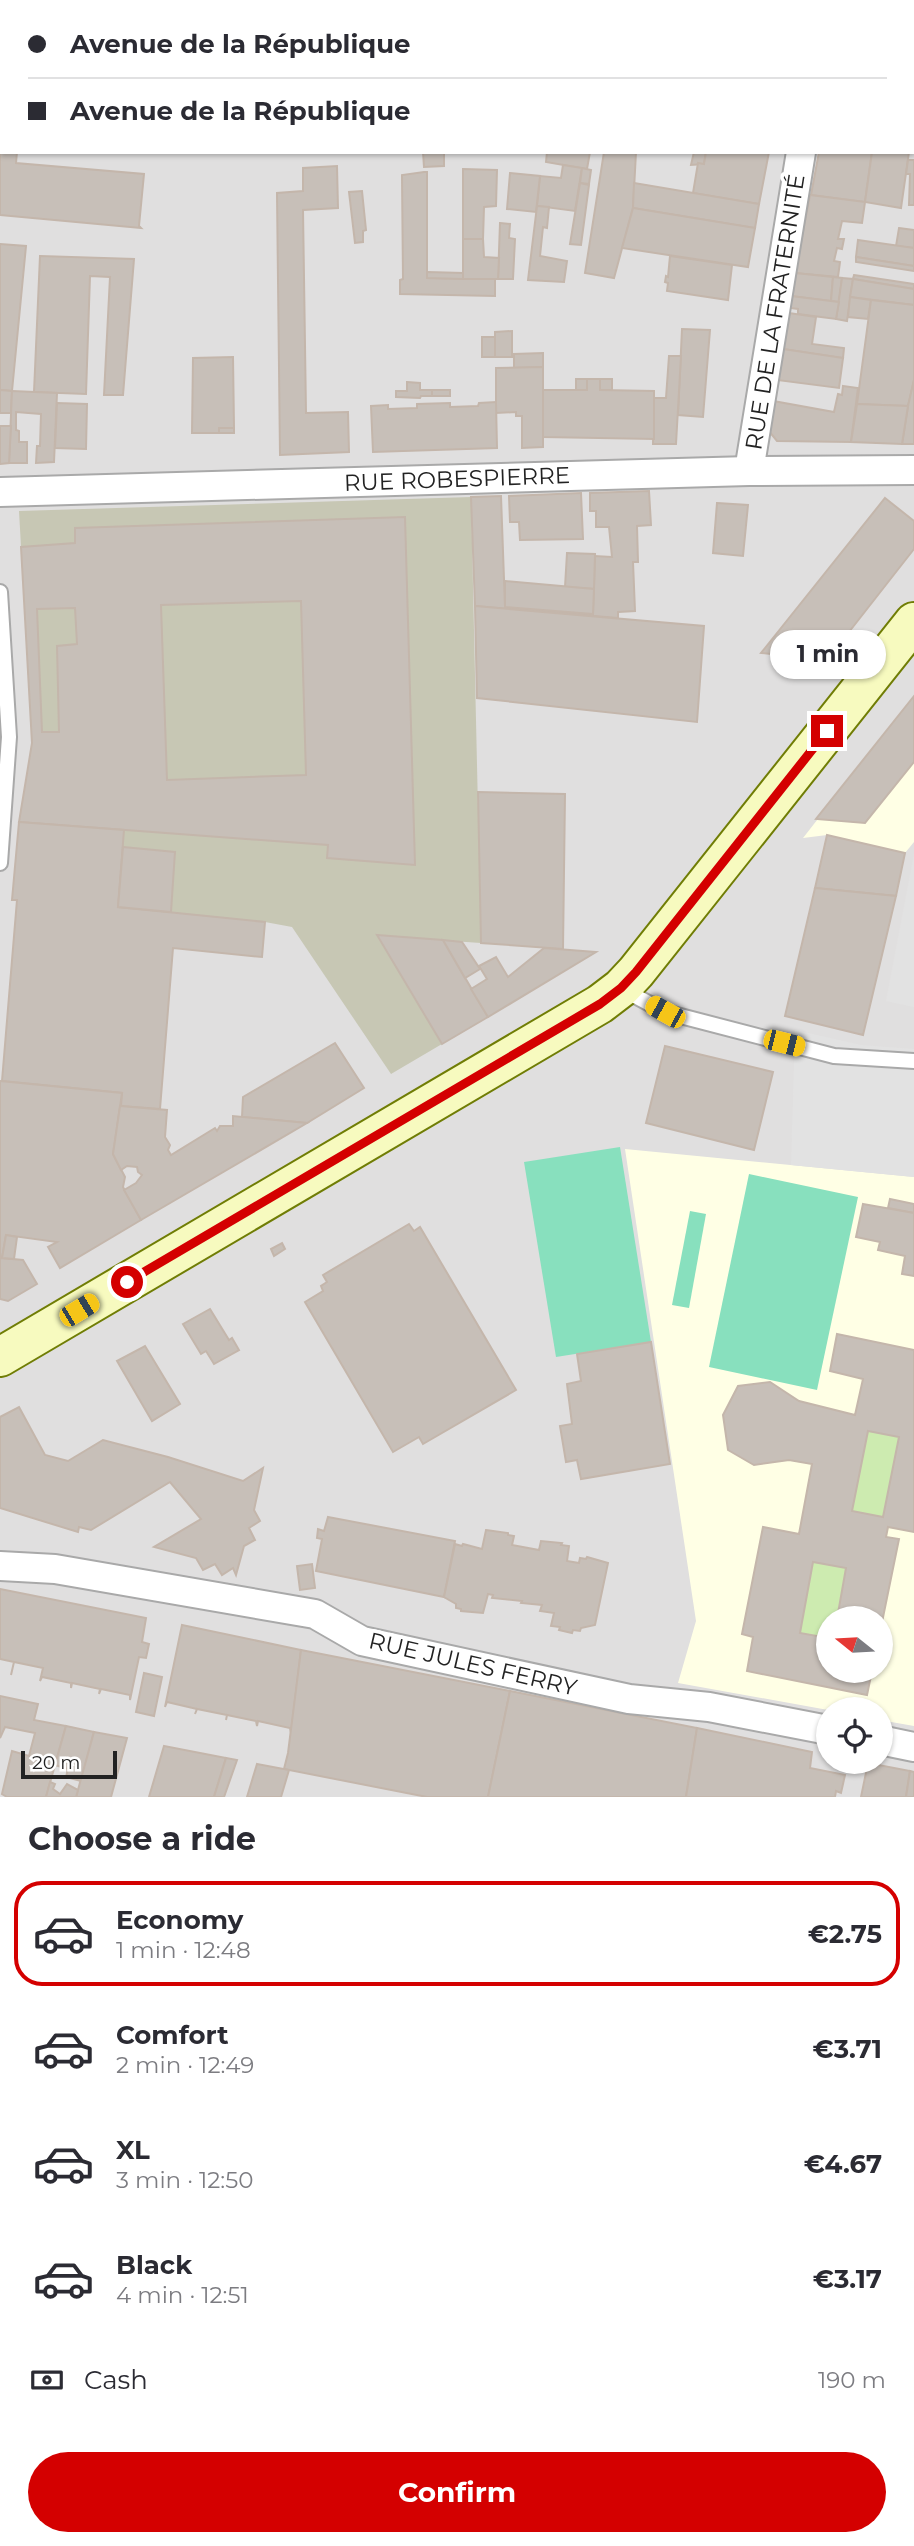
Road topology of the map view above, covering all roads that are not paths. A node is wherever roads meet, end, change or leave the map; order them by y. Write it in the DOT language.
graph roads {
  1 [pos="801,154"];
  2 [pos="914,470"];
  3 [pos="748,471"];
  4 [pos="0,492"];
  5 [pos="0,592"];
  6 [pos="914,622"];
  7 [pos="0,863"];
  8 [pos="621,988"];
  9 [pos="914,1061"];
  10 [pos="0,1357"];
  11 [pos="0,1566"];
  12 [pos="816,1728"];
  13 [pos="893,1743"];
  14 [pos="914,1747"];
  1 -- 3 [label="street, RUE DE LA FRATERNITÉ"];
  2 -- 3 [label="street, RUE ROBESPIERRE"];
  3 -- 4 [label="street, RUE ROBESPIERRE"];
  5 -- 7 [label="lane"];
  6 -- 8 [label="main road"];
  8 -- 9 [label="lane"];
  8 -- 10 [label="main road"];
  11 -- 12 [label="street, RUE JULES FERRY"];
  13 -- 14 [label="street"];
}
